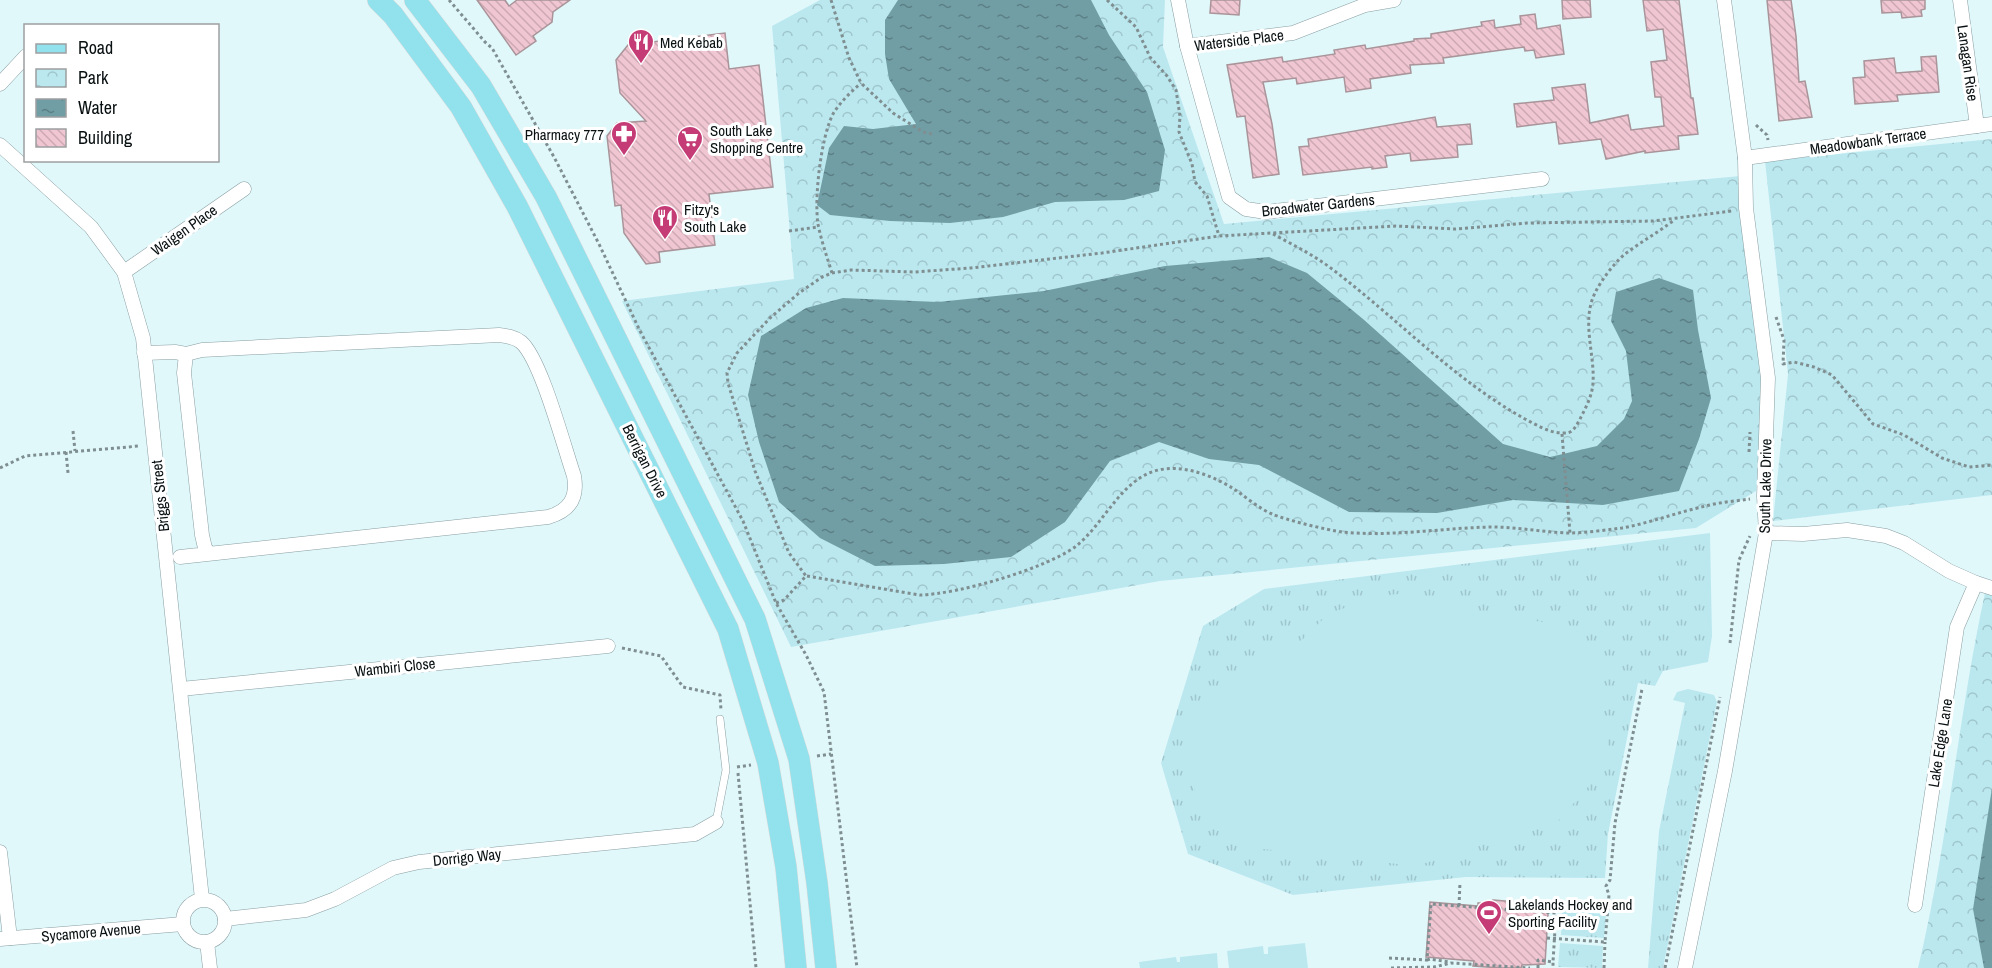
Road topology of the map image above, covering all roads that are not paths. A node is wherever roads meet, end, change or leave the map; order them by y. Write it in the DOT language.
graph roads {
  1 [pos="378,0"];
  2 [pos="409,0"];
  3 [pos="415,0"];
  4 [pos="1178,0"];
  5 [pos="1394,0"];
  6 [pos="1725,0"];
  7 [pos="1960,0"];
  8 [pos="1366,2"];
  9 [pos="393,15"];
  10 [pos="1187,46"];
  11 [pos="24,58"];
  12 [pos="0,84"];
  13 [pos="1992,124"];
  14 [pos="1977,126"];
  15 [pos="0,145"];
  16 [pos="1745,158"];
  17 [pos="1542,179"];
  18 [pos="244,189"];
  19 [pos="124,272"];
  20 [pos="588,282"];
  21 [pos="562,296"];
  22 [pos="144,353"];
  23 [pos="186,354"];
  24 [pos="1759,532"];
  25 [pos="209,553"];
  26 [pos="180,557"];
  27 [pos="1976,583"];
  28 [pos="1992,588"];
  29 [pos="608,646"];
  30 [pos="181,689"];
  31 [pos="720,719"];
  32 [pos="716,822"];
  33 [pos="0,852"];
  34 [pos="202,899"];
  35 [pos="1915,905"];
  36 [pos="225,919"];
  37 [pos="183,924"];
  38 [pos="5,939"];
  39 [pos="207,942"];
  40 [pos="210,968"];
  41 [pos="796,968"];
  42 [pos="826,968"];
  43 [pos="1685,968"];
  1 -- 9 [label="main road, Berrigan Drive"];
  2 -- 9 [label="street"];
  3 -- 20 [label="main road, Berrigan Drive"];
  4 -- 10 [label="street, Broadwater Gardens"];
  5 -- 8 [label="street, Waterside Place"];
  6 -- 16 [label="street, South Lake Drive"];
  7 -- 14 [label="street, Lanagan Rise"];
  8 -- 10 [label="street, Waterside Place"];
  9 -- 21 [label="main road, Berrigan Drive"];
  10 -- 17 [label="street, Broadwater Gardens"];
  11 -- 12 [label="street"];
  13 -- 14 [label="street, Meadowbank Terrace"];
  14 -- 16 [label="street, Meadowbank Terrace"];
  15 -- 19 [label="street, Briggs Street"];
  16 -- 24 [label="street, South Lake Drive"];
  18 -- 19 [label="street, Waigen Place"];
  19 -- 22 [label="street, Briggs Street"];
  20 -- 21 [label="main road"];
  20 -- 42 [label="main road, Berrigan Drive"];
  21 -- 41 [label="main road, Berrigan Drive"];
  22 -- 23 [label="street"];
  22 -- 30 [label="street, Briggs Street"];
  23 -- 25 [label="street"];
  23 -- 25 [label="street"];
  24 -- 27 [label="street"];
  24 -- 43 [label="street, South Lake Drive"];
  25 -- 26 [label="street"];
  27 -- 28 [label="street"];
  27 -- 35 [label="street, Lake Edge Lane"];
  29 -- 30 [label="street, Wambiri Close"];
  30 -- 34 [label="street, Briggs Street"];
  31 -- 32 [label="lane"];
  32 -- 36 [label="street, Dorrigo Way"];
  33 -- 38 [label="street"];
  34 -- 36 [label="street"];
  34 -- 37 [label="street"];
  36 -- 39 [label="street"];
  37 -- 38 [label="street, Sycamore Avenue"];
  37 -- 39 [label="street"];
  39 -- 40 [label="street"];
}
